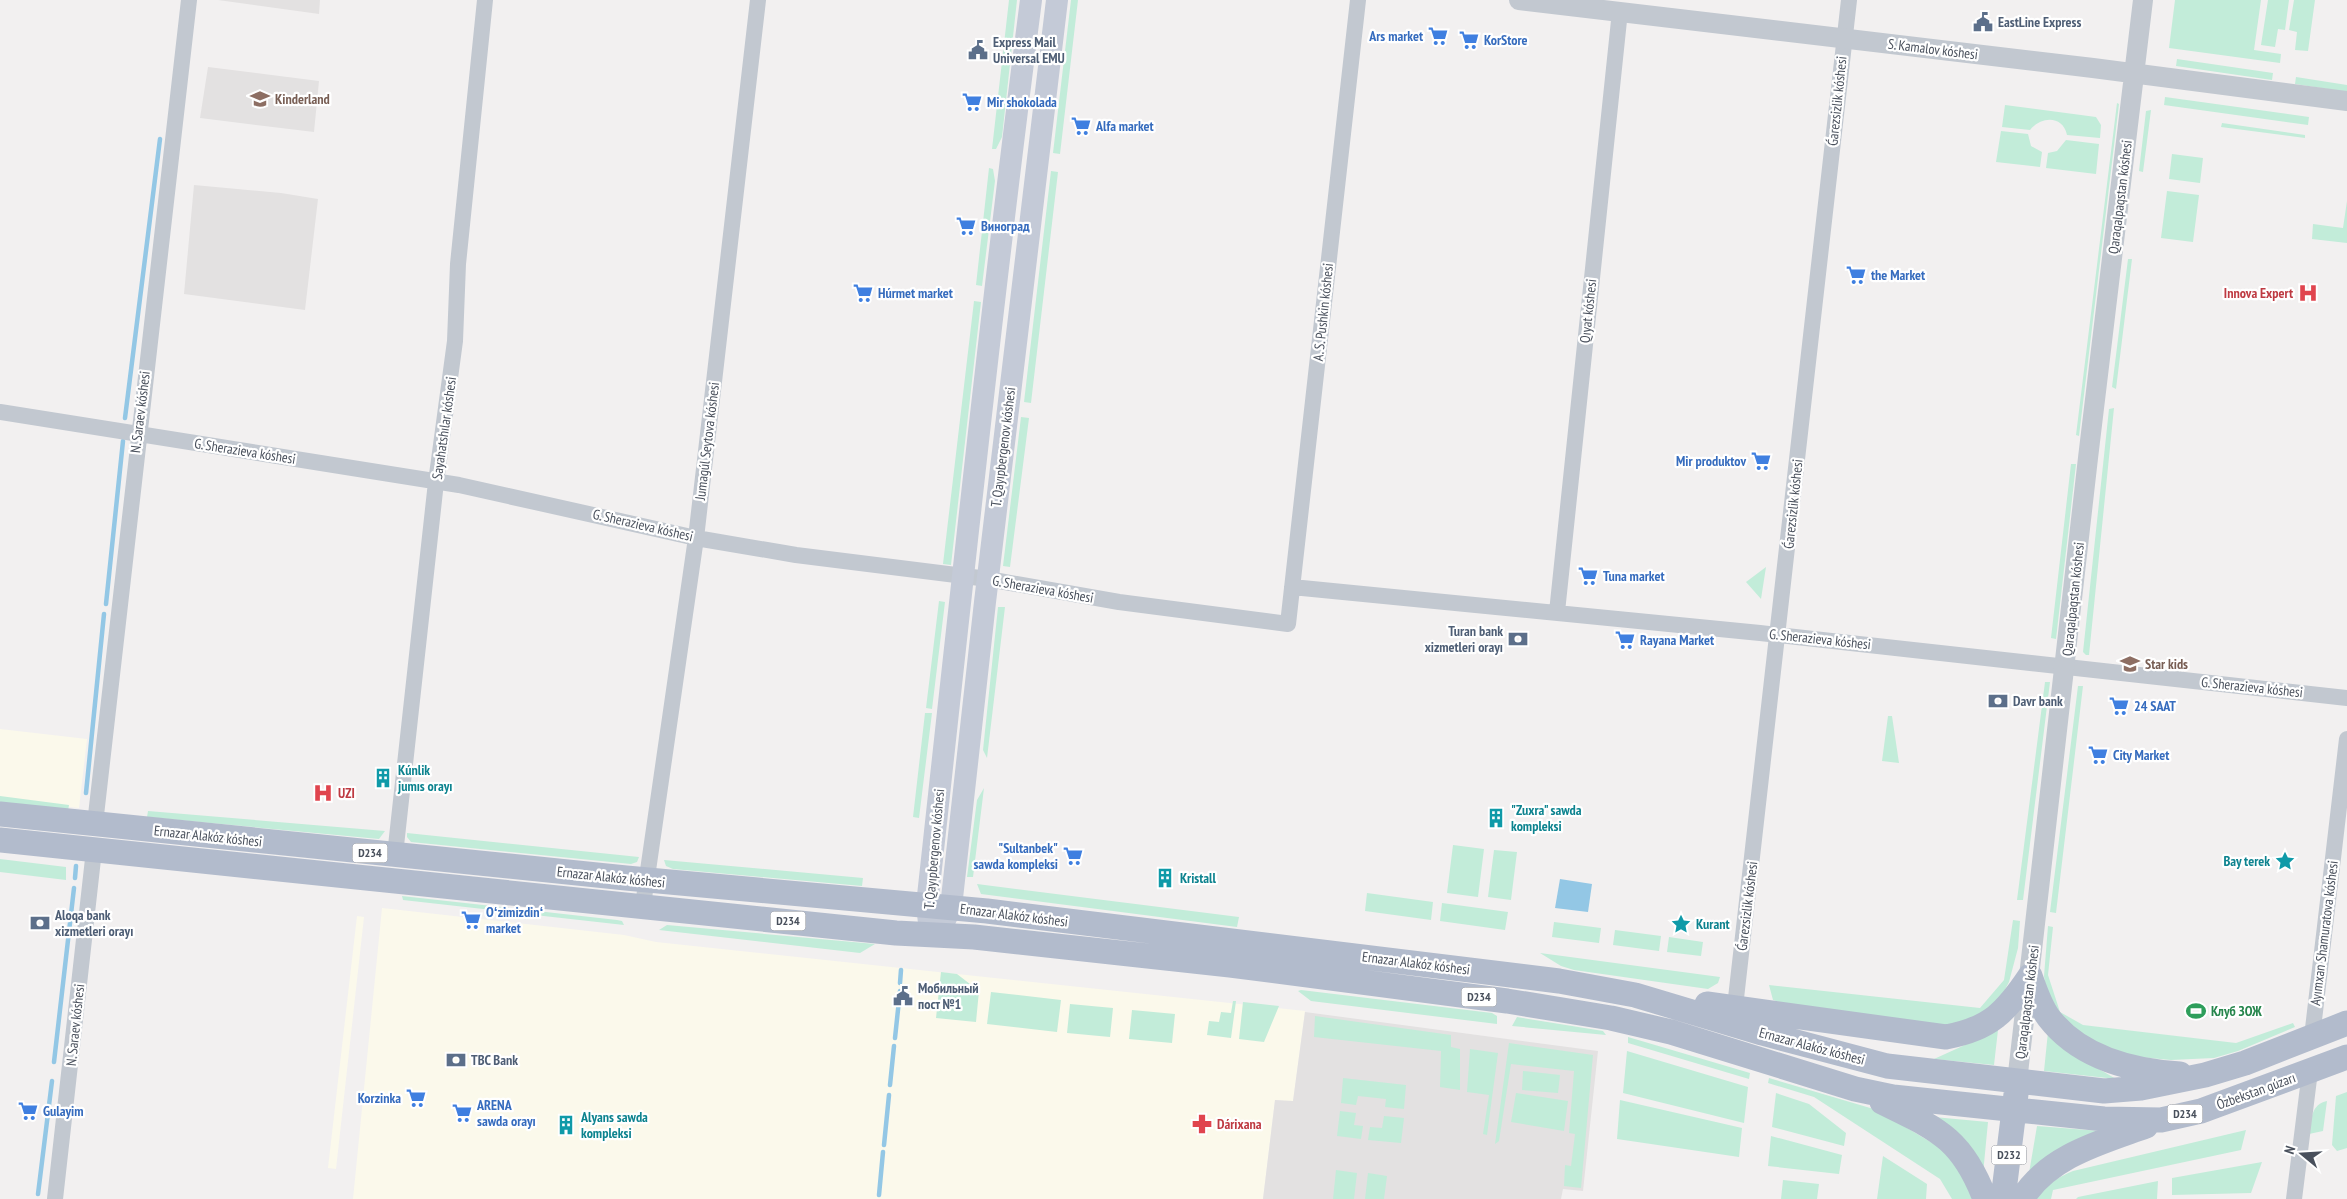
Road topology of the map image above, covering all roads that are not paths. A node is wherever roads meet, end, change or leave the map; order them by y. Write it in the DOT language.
graph roads {
  1 [pos="189,0"];
  2 [pos="485,0"];
  3 [pos="758,0"];
  4 [pos="1031,0"];
  5 [pos="1056,0"];
  6 [pos="1358,0"];
  7 [pos="1519,0"];
  8 [pos="1849,0"];
  9 [pos="2143,0"];
  10 [pos="1620,11"];
  11 [pos="1844,38"];
  12 [pos="2136,73"];
  13 [pos="2347,102"];
  14 [pos="0,412"];
  15 [pos="138,434"];
  16 [pos="436,482"];
  17 [pos="696,538"];
  18 [pos="962,576"];
  19 [pos="988,579"];
  20 [pos="1292,587"];
  21 [pos="1557,612"];
  22 [pos="1288,624"];
  23 [pos="1778,635"];
  24 [pos="2065,666"];
  25 [pos="2347,698"];
  26 [pos="2347,739"];
  27 [pos="0,814"];
  28 [pos="94,824"];
  29 [pos="0,840"];
  30 [pos="94,850"];
  31 [pos="395,855"];
  32 [pos="956,869"];
  33 [pos="931,870"];
  34 [pos="646,880"];
  35 [pos="643,905"];
  36 [pos="927,905"];
  37 [pos="951,907"];
  38 [pos="934,936"];
  39 [pos="1380,959"];
  40 [pos="2030,976"];
  41 [pos="1377,984"];
  42 [pos="1635,995"];
  43 [pos="1735,1007"];
  44 [pos="2347,1023"];
  45 [pos="1758,1032"];
  46 [pos="2312,1037"];
  47 [pos="2347,1057"];
  48 [pos="2310,1071"];
  49 [pos="2205,1075"];
  50 [pos="2017,1082"];
  51 [pos="1855,1089"];
  52 [pos="2014,1110"];
  53 [pos="2161,1120"];
  54 [pos="55,1199"];
  55 [pos="1985,1199"];
  56 [pos="2003,1199"];
  57 [pos="2022,1199"];
  58 [pos="2294,1199"];
  1 -- 15 [label="street, N. Saraev kóshesi"];
  2 -- 16 [label="street, Sayahatshılar kóshesi"];
  3 -- 17 [label="street, Jumagúl Seytova kóshesi"];
  4 -- 18 [label="main road, T. Qayıpbergenov kóshesi"];
  5 -- 19 [label="main road, T. Qayıpbergenov kóshesi"];
  6 -- 20 [label="street, A. S. Pushkin kóshesi"];
  7 -- 10 [label="street, S. Kamalov kóshesi"];
  8 -- 11 [label="street, Ǵarezsizlik kóshesi"];
  9 -- 12 [label="street, Qaraqalpaqstan kóshesi"];
  10 -- 11 [label="street, S. Kamalov kóshesi"];
  10 -- 21 [label="street, Qıyat kóshesi"];
  11 -- 12 [label="street, S. Kamalov kóshesi"];
  11 -- 23 [label="street, Ǵarezsizlik kóshesi"];
  12 -- 13 [label="street, S. Kamalov kóshesi"];
  12 -- 24 [label="street, Qaraqalpaqstan kóshesi"];
  14 -- 15 [label="street, G. Sherazieva kóshesi"];
  15 -- 16 [label="street, G. Sherazieva kóshesi"];
  15 -- 28 [label="street, N. Saraev kóshesi"];
  16 -- 17 [label="street, G. Sherazieva kóshesi"];
  16 -- 31 [label="street, Sayahatshılar kóshesi"];
  17 -- 18 [label="street, G. Sherazieva kóshesi"];
  17 -- 34 [label="street, Jumagúl Seytova kóshesi"];
  18 -- 19 [label="street, G. Sherazieva kóshesi"];
  18 -- 33 [label="main road, T. Qayıpbergenov kóshesi"];
  19 -- 22 [label="street, G. Sherazieva kóshesi"];
  19 -- 32 [label="main road, T. Qayıpbergenov kóshesi"];
  20 -- 21 [label="street, G. Sherazieva kóshesi"];
  20 -- 22 [label="street, A. S. Pushkin kóshesi"];
  21 -- 23 [label="street, G. Sherazieva kóshesi"];
  23 -- 24 [label="street, G. Sherazieva kóshesi"];
  23 -- 43 [label="street, Ǵarezsizlik kóshesi"];
  24 -- 25 [label="street, G. Sherazieva kóshesi"];
  24 -- 40 [label="street, Qaraqalpaqstan kóshesi"];
  26 -- 46 [label="street, Ayımxan Shamuratova kóshesi"];
  27 -- 28 [label="main road, Ernazar Alakóz kóshesi / D234"];
  28 -- 31 [label="main road, Ernazar Alakóz kóshesi / D234"];
  29 -- 30 [label="main road, Ernazar Alakóz kóshesi / D234"];
  30 -- 35 [label="main road, Ernazar Alakóz kóshesi / D234"];
  30 -- 54 [label="street, N. Saraev kóshesi"];
  31 -- 34 [label="main road, Ernazar Alakóz kóshesi / D234"];
  32 -- 33 [label="main road"];
  32 -- 37 [label="main road, T. Qayıpbergenov kóshesi"];
  33 -- 36 [label="main road, T. Qayıpbergenov kóshesi"];
  34 -- 35 [label="street, Jumagúl Seytova kóshesi"];
  34 -- 36 [label="main road, Ernazar Alakóz kóshesi / D234"];
  35 -- 38 [label="main road, Ernazar Alakóz kóshesi / D234"];
  36 -- 37 [label="main road, Ernazar Alakóz kóshesi / D234"];
  36 -- 38 [label="main road, T. Qayıpbergenov kóshesi"];
  37 -- 38 [label="main road, T. Qayıpbergenov kóshesi"];
  37 -- 39 [label="main road, Ernazar Alakóz kóshesi / D234"];
  38 -- 41 [label="main road, Ernazar Alakóz kóshesi / D234"];
  39 -- 41 [label="main road"];
  39 -- 42 [label="main road, Ernazar Alakóz kóshesi / D234"];
  40 -- 43 [label="main road"];
  40 -- 49 [label="main road"];
  40 -- 50 [label="street, Qaraqalpaqstan kóshesi"];
  41 -- 51 [label="main road, Ernazar Alakóz kóshesi / D234"];
  42 -- 43 [label="main road"];
  42 -- 45 [label="main road, Ernazar Alakóz kóshesi / D234"];
  43 -- 45 [label="street"];
  44 -- 46 [label="main road, D234"];
  45 -- 50 [label="main road, Ernazar Alakóz kóshesi / D234"];
  46 -- 49 [label="main road, D234"];
  47 -- 48 [label="main road, Ózbekstan gúzarı / D234"];
  48 -- 53 [label="main road, Ózbekstan gúzarı / D234"];
  48 -- 58 [label="street"];
  49 -- 50 [label="main road, D234"];
  50 -- 52 [label="main road, Qaraqalpaqstan kóshesi / D232"];
  51 -- 52 [label="main road, Ernazar Alakóz kóshesi / D234"];
  51 -- 55 [label="main road"];
  52 -- 53 [label="main road, Ózbekstan gúzarı / D234"];
  52 -- 56 [label="main road, Qaraqalpaqstan kóshesi / D232"];
  53 -- 57 [label="main road"];
}
